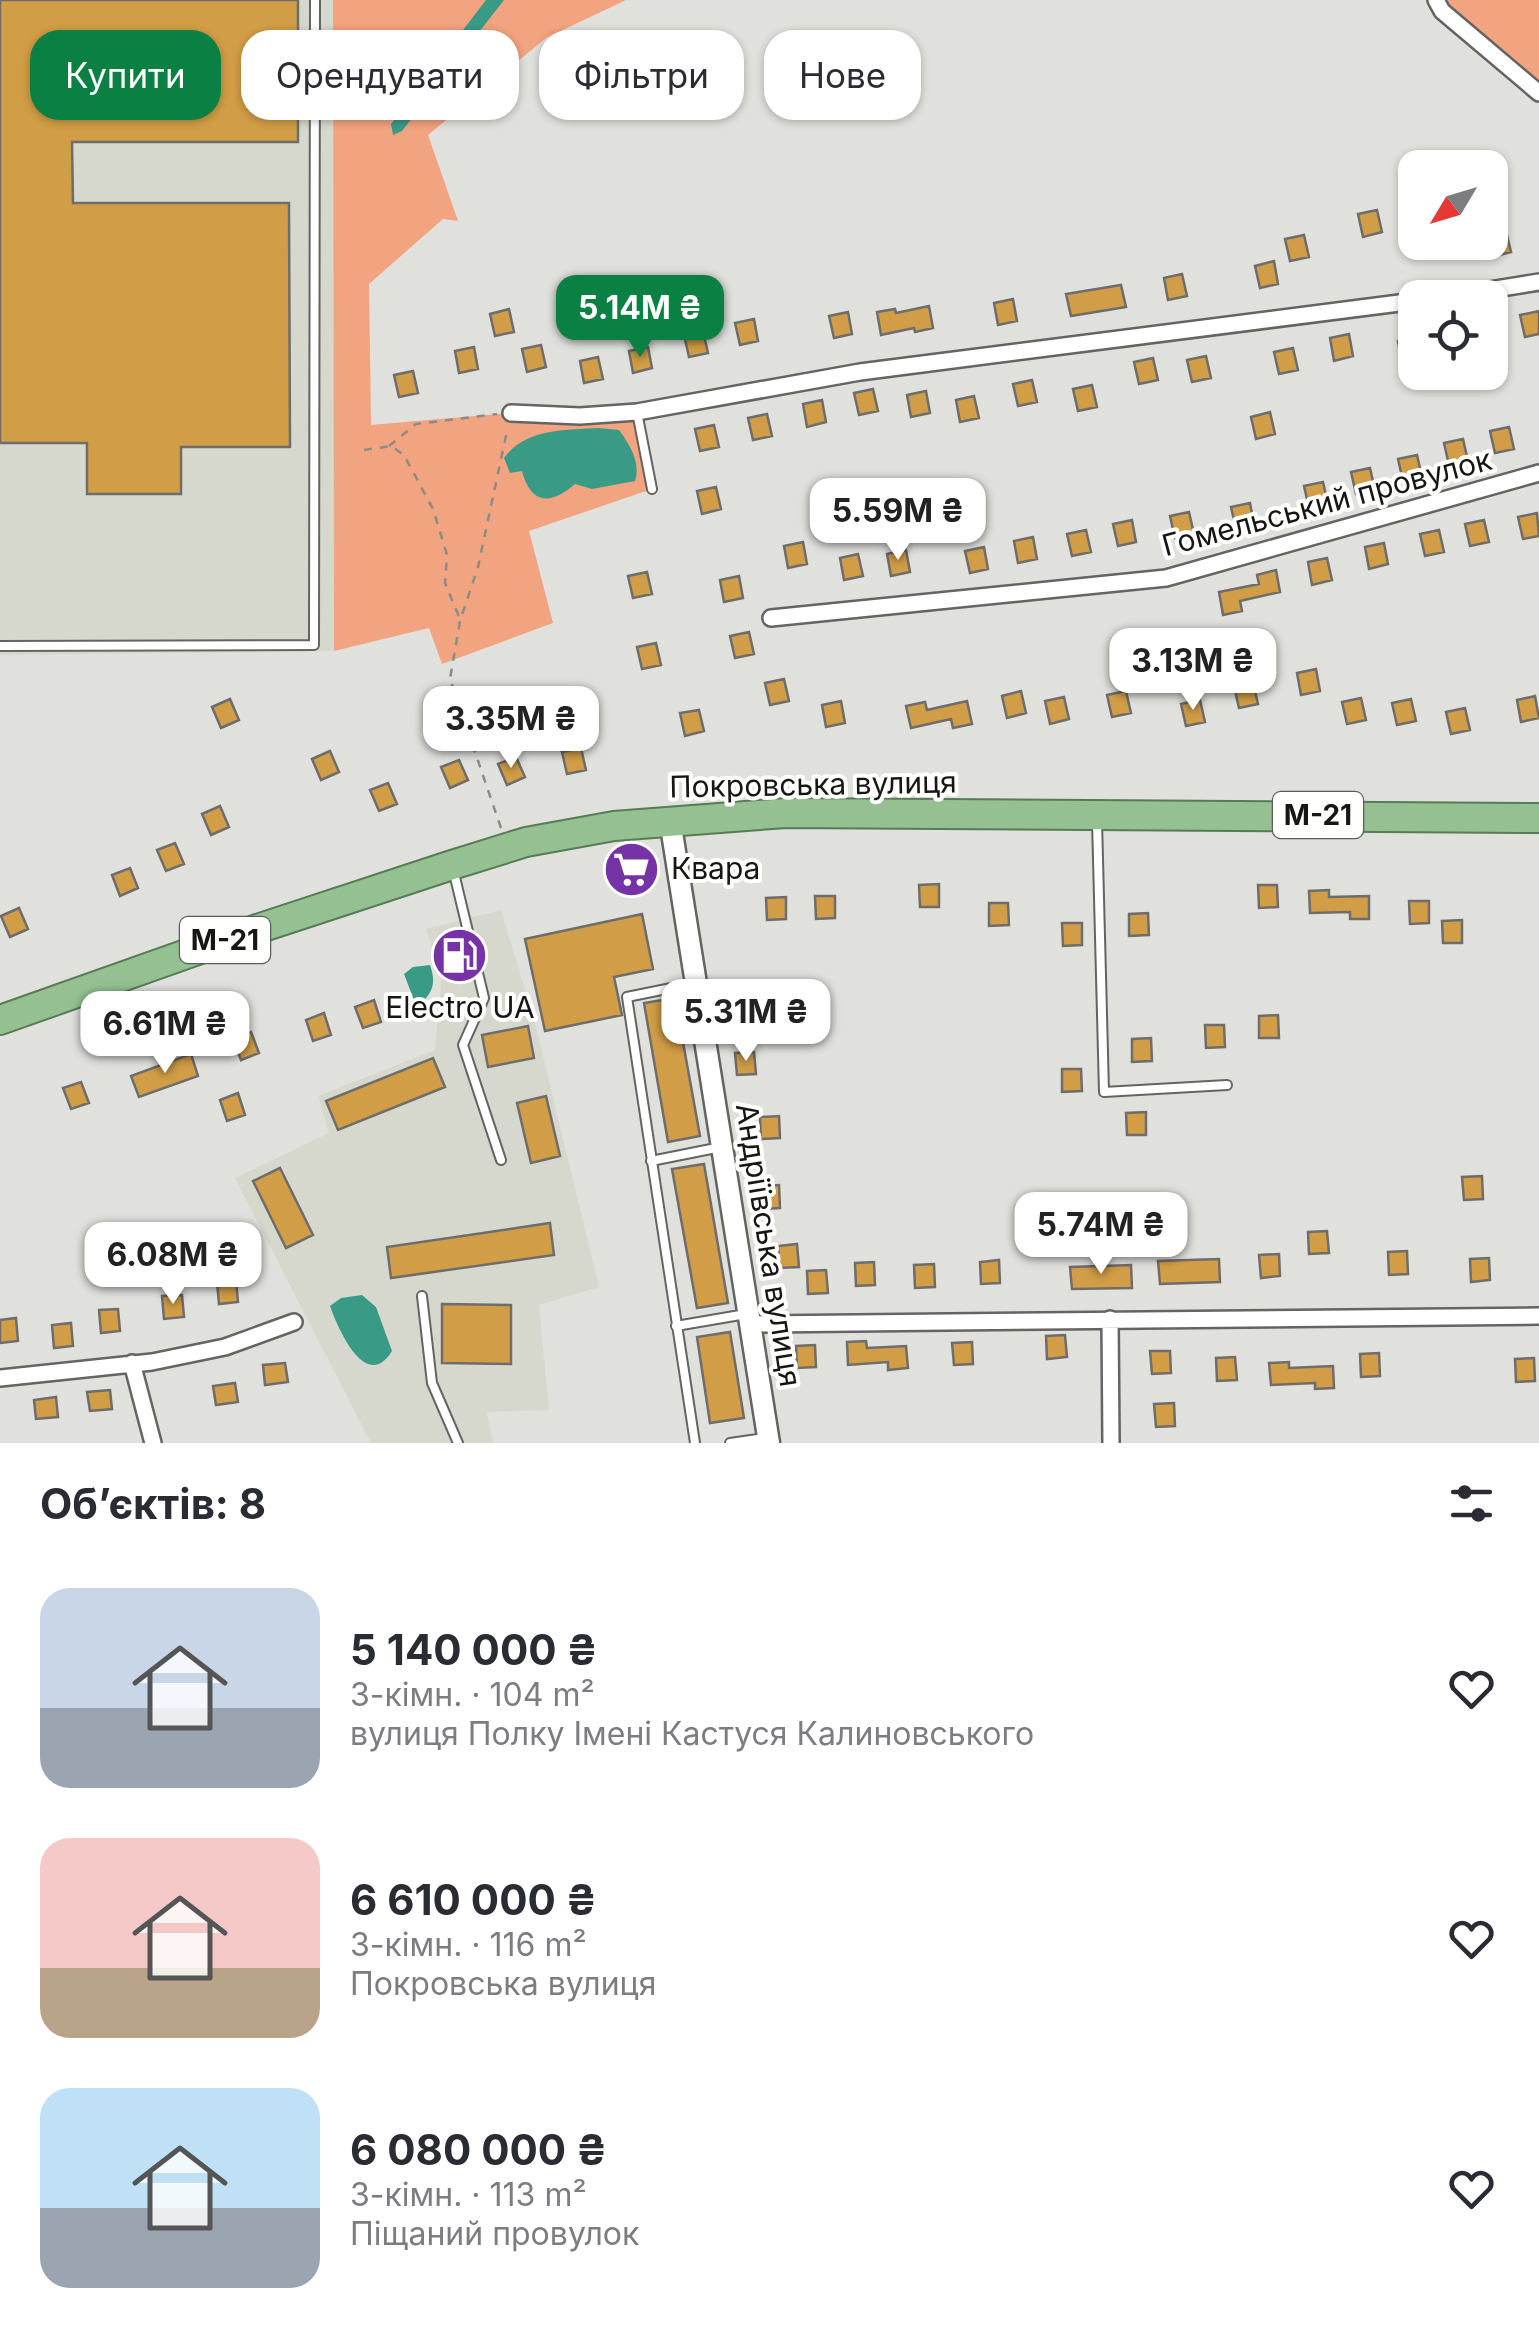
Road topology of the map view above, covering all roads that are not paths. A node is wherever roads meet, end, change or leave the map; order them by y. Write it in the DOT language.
graph roads {
  1 [pos="314,0"];
  2 [pos="1436,0"];
  3 [pos="1539,93"];
  4 [pos="1539,282"];
  5 [pos="1508,287"];
  6 [pos="1398,303"];
  7 [pos="637,412"];
  8 [pos="511,413"];
  9 [pos="1539,473"];
  10 [pos="652,489"];
  11 [pos="771,618"];
  12 [pos="0,646"];
  13 [pos="1097,814"];
  14 [pos="1539,818"];
  15 [pos="670,820"];
  16 [pos="452,865"];
  17 [pos="697,983"];
  18 [pos="0,1020"];
  19 [pos="1228,1086"];
  20 [pos="723,1146"];
  21 [pos="501,1160"];
  22 [pos="652,1161"];
  23 [pos="422,1296"];
  24 [pos="1539,1316"];
  25 [pos="750,1319"];
  26 [pos="1110,1319"];
  27 [pos="294,1322"];
  28 [pos="676,1326"];
  29 [pos="132,1363"];
  30 [pos="0,1378"];
  31 [pos="768,1440"];
  32 [pos="153,1443"];
  33 [pos="458,1443"];
  34 [pos="695,1443"];
  35 [pos="730,1443"];
  36 [pos="1111,1443"];
  1 -- 12 [label="lane"];
  2 -- 3 [label="street"];
  4 -- 5 [label="street"];
  6 -- 7 [label="street"];
  7 -- 8 [label="street"];
  7 -- 10 [label="lane"];
  9 -- 11 [label="street, Гомельський провулок"];
  13 -- 14 [label="highway, Покровська вулиця / М-21"];
  13 -- 15 [label="highway, Покровська вулиця / М-21"];
  13 -- 19 [label="lane"];
  15 -- 16 [label="highway, Покровська вулиця / М-21"];
  15 -- 17 [label="street, Андріївська вулиця"];
  16 -- 18 [label="highway, Покровська вулиця / М-21"];
  16 -- 21 [label="lane"];
  17 -- 20 [label="street, Андріївська вулиця"];
  17 -- 22 [label="lane"];
  20 -- 22 [label="lane"];
  20 -- 25 [label="street, Андріївська вулиця"];
  22 -- 28 [label="lane"];
  23 -- 33 [label="lane"];
  24 -- 26 [label="street"];
  25 -- 26 [label="street"];
  25 -- 28 [label="lane"];
  25 -- 31 [label="street, Андріївська вулиця"];
  26 -- 36 [label="street"];
  27 -- 29 [label="street"];
  28 -- 34 [label="lane"];
  29 -- 30 [label="street"];
  29 -- 32 [label="street"];
  31 -- 35 [label="lane"];
}
